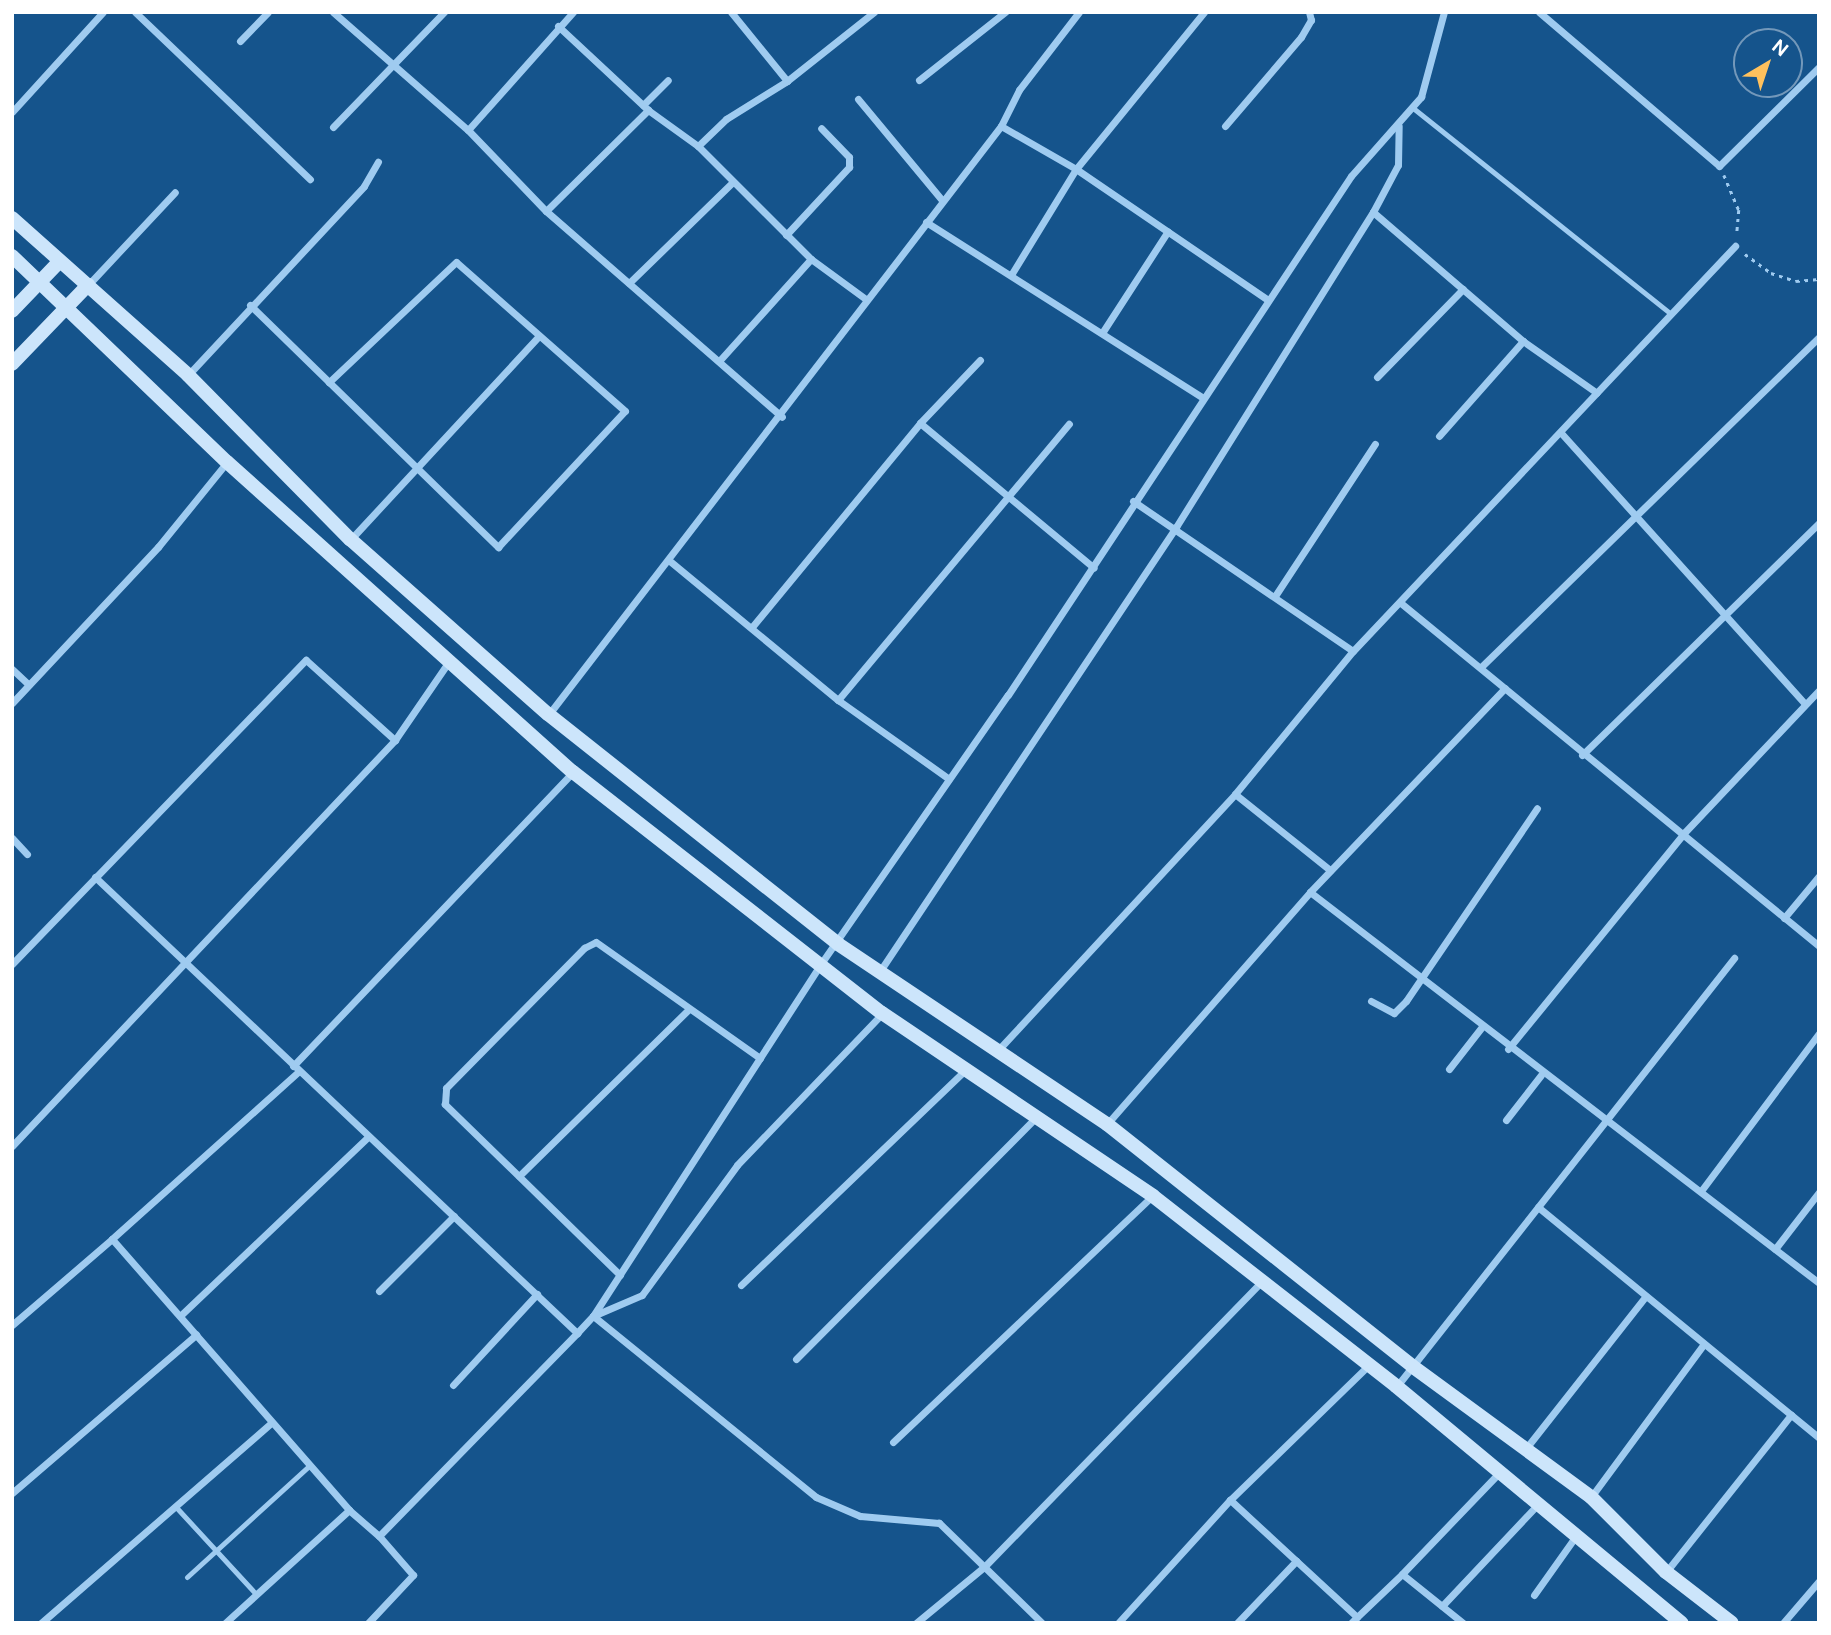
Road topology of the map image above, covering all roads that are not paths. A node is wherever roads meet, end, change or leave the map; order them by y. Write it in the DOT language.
graph roads {
  1 [pos="103,12"];
  2 [pos="135,12"];
  3 [pos="268,12"];
  4 [pos="333,12"];
  5 [pos="444,12"];
  6 [pos="874,12"];
  7 [pos="1005,12"];
  8 [pos="1079,12"];
  9 [pos="1204,12"];
  10 [pos="1309,12"];
  11 [pos="1444,12"];
  12 [pos="1539,12"];
  13 [pos="568,14"];
  14 [pos="735,14"];
  15 [pos="558,26"];
  16 [pos="240,41"];
  17 [pos="392,65"];
  18 [pos="1819,67"];
  19 [pos="667,80"];
  20 [pos="919,80"];
  21 [pos="787,81"];
  22 [pos="858,99"];
  23 [pos="645,107"];
  24 [pos="1413,108"];
  25 [pos="12,112"];
  26 [pos="1000,126"];
  27 [pos="1225,126"];
  28 [pos="1399,126"];
  29 [pos="333,127"];
  30 [pos="821,128"];
  31 [pos="468,130"];
  32 [pos="698,146"];
  33 [pos="378,162"];
  34 [pos="1076,169"];
  35 [pos="310,179"];
  36 [pos="732,183"];
  37 [pos="175,192"];
  38 [pos="942,200"];
  39 [pos="546,211"];
  40 [pos="1373,212"];
  41 [pos="12,219"];
  42 [pos="926,222"];
  43 [pos="1168,232"];
  44 [pos="786,235"];
  45 [pos="1735,246"];
  46 [pos="12,256"];
  47 [pos="811,259"];
  48 [pos="60,261"];
  49 [pos="1011,275"];
  50 [pos="629,283"];
  51 [pos="39,284"];
  52 [pos="88,285"];
  53 [pos="1463,289"];
  54 [pos="867,300"];
  55 [pos="1268,300"];
  56 [pos="250,305"];
  57 [pos="66,307"];
  58 [pos="12,311"];
  59 [pos="1671,314"];
  60 [pos="1102,333"];
  61 [pos="538,337"];
  62 [pos="1819,337"];
  63 [pos="1523,341"];
  64 [pos="720,360"];
  65 [pos="980,360"];
  66 [pos="12,364"];
  67 [pos="188,375"];
  68 [pos="1377,377"];
  69 [pos="329,382"];
  70 [pos="1597,393"];
  71 [pos="1202,397"];
  72 [pos="782,417"];
  73 [pos="920,423"];
  74 [pos="1069,424"];
  75 [pos="1562,435"];
  76 [pos="1439,436"];
  77 [pos="1375,444"];
  78 [pos="227,462"];
  79 [pos="414,467"];
  80 [pos="1005,494"];
  81 [pos="1133,501"];
  82 [pos="1637,513"];
  83 [pos="1819,523"];
  84 [pos="1176,527"];
  85 [pos="350,540"];
  86 [pos="671,562"];
  87 [pos="1094,568"];
  88 [pos="1275,596"];
  89 [pos="1402,604"];
  90 [pos="1723,615"];
  91 [pos="752,627"];
  92 [pos="1353,651"];
  93 [pos="448,663"];
  94 [pos="1481,667"];
  95 [pos="12,669"];
  96 [pos="29,685"];
  97 [pos="1505,688"];
  98 [pos="1819,690"];
  99 [pos="838,700"];
  100 [pos="12,703"];
  101 [pos="1805,704"];
  102 [pos="548,714"];
  103 [pos="395,740"];
  104 [pos="1582,755"];
  105 [pos="573,772"];
  106 [pos="949,779"];
  107 [pos="1235,794"];
  108 [pos="1537,808"];
  109 [pos="1684,833"];
  110 [pos="12,838"];
  111 [pos="27,854"];
  112 [pos="1330,870"];
  113 [pos="1819,876"];
  114 [pos="95,877"];
  115 [pos="1310,891"];
  116 [pos="1784,918"];
  117 [pos="838,944"];
  118 [pos="1819,946"];
  119 [pos="1734,958"];
  120 [pos="12,964"];
  121 [pos="820,965"];
  122 [pos="187,966"];
  123 [pos="879,972"];
  124 [pos="1420,980"];
  125 [pos="1371,1001"];
  126 [pos="689,1009"];
  127 [pos="883,1013"];
  128 [pos="1481,1028"];
  129 [pos="1819,1033"];
  130 [pos="1000,1048"];
  131 [pos="1508,1049"];
  132 [pos="760,1058"];
  133 [pos="969,1068"];
  134 [pos="295,1069"];
  135 [pos="1449,1069"];
  136 [pos="1541,1074"];
  137 [pos="1039,1114"];
  138 [pos="1607,1119"];
  139 [pos="1506,1120"];
  140 [pos="1107,1124"];
  141 [pos="367,1138"];
  142 [pos="12,1146"];
  143 [pos="519,1177"];
  144 [pos="1701,1191"];
  145 [pos="1819,1192"];
  146 [pos="1153,1196"];
  147 [pos="1538,1207"];
  148 [pos="454,1216"];
  149 [pos="112,1239"];
  150 [pos="1775,1249"];
  151 [pos="620,1275"];
  152 [pos="1262,1281"];
  153 [pos="1819,1283"];
  154 [pos="741,1285"];
  155 [pos="379,1291"];
  156 [pos="537,1294"];
  157 [pos="1646,1296"];
  158 [pos="181,1315"];
  159 [pos="593,1317"];
  160 [pos="12,1325"];
  161 [pos="577,1333"];
  162 [pos="196,1335"];
  163 [pos="1704,1344"];
  164 [pos="796,1359"];
  165 [pos="1369,1365"];
  166 [pos="1412,1366"];
  167 [pos="453,1385"];
  168 [pos="1396,1386"];
  169 [pos="1791,1415"];
  170 [pos="271,1423"];
  171 [pos="1819,1438"];
  172 [pos="893,1442"];
  173 [pos="1527,1447"];
  174 [pos="309,1466"];
  175 [pos="1499,1473"];
  176 [pos="12,1493"];
  177 [pos="1591,1497"];
  178 [pos="1230,1500"];
  179 [pos="1538,1504"];
  180 [pos="175,1506"];
  181 [pos="349,1510"];
  182 [pos="1577,1535"];
  183 [pos="379,1536"];
  184 [pos="216,1550"];
  185 [pos="1296,1561"];
  186 [pos="984,1567"];
  187 [pos="1666,1572"];
  188 [pos="1402,1574"];
  189 [pos="187,1577"];
  190 [pos="1819,1581"];
  191 [pos="256,1594"];
  192 [pos="1534,1595"];
  193 [pos="1442,1606"];
  194 [pos="1354,1620"];
  195 [pos="41,1623"];
  196 [pos="225,1623"];
  197 [pos="368,1623"];
  198 [pos="916,1623"];
  199 [pos="1042,1623"];
  200 [pos="1118,1623"];
  201 [pos="1237,1623"];
  202 [pos="1462,1623"];
  203 [pos="1681,1623"];
  204 [pos="1732,1623"];
  205 [pos="1783,1623"];
  1 -- 25 [label="street"];
  2 -- 35 [label="street"];
  3 -- 16 [label="street"];
  4 -- 17 [label="street"];
  5 -- 17 [label="street"];
  6 -- 21 [label="street"];
  7 -- 20 [label="street"];
  8 -- 26 [label="street"];
  9 -- 34 [label="street"];
  10 -- 27 [label="street"];
  11 -- 24 [label="street"];
  12 -- 18 [label="street"];
  13 -- 15 [label="street"];
  14 -- 21 [label="street"];
  15 -- 23 [label="street"];
  15 -- 31 [label="street"];
  17 -- 29 [label="street"];
  17 -- 31 [label="street"];
  19 -- 23 [label="street"];
  21 -- 32 [label="street"];
  22 -- 38 [label="street"];
  23 -- 32 [label="street"];
  23 -- 39 [label="street"];
  24 -- 28 [label="street"];
  24 -- 59 [label="lane"];
  26 -- 34 [label="street"];
  26 -- 38 [label="street"];
  28 -- 40 [label="street"];
  28 -- 55 [label="street"];
  30 -- 44 [label="street"];
  31 -- 39 [label="street"];
  32 -- 36 [label="street"];
  33 -- 56 [label="street"];
  34 -- 43 [label="street"];
  34 -- 49 [label="street"];
  36 -- 44 [label="street"];
  36 -- 50 [label="street"];
  37 -- 52 [label="street"];
  38 -- 42 [label="street"];
  39 -- 50 [label="street"];
  40 -- 53 [label="street"];
  40 -- 84 [label="street"];
  41 -- 48 [label="street"];
  42 -- 49 [label="street"];
  42 -- 54 [label="street"];
  43 -- 55 [label="street"];
  43 -- 60 [label="street"];
  44 -- 47 [label="street"];
  45 -- 59 [label="street"];
  46 -- 51 [label="street"];
  47 -- 54 [label="street"];
  47 -- 64 [label="street"];
  48 -- 51 [label="street"];
  48 -- 52 [label="street"];
  49 -- 60 [label="street"];
  50 -- 64 [label="street"];
  51 -- 57 [label="street"];
  51 -- 58 [label="street"];
  52 -- 57 [label="street"];
  52 -- 67 [label="street"];
  53 -- 63 [label="street"];
  53 -- 68 [label="street"];
  54 -- 72 [label="street"];
  55 -- 71 [label="street"];
  56 -- 67 [label="street"];
  56 -- 69 [label="street"];
  57 -- 66 [label="street"];
  57 -- 78 [label="street"];
  59 -- 70 [label="street"];
  60 -- 71 [label="street"];
  61 -- 69 [label="street"];
  61 -- 79 [label="street"];
  61 -- 79 [label="street"];
  62 -- 82 [label="street"];
  63 -- 70 [label="street"];
  63 -- 76 [label="street"];
  64 -- 72 [label="street"];
  65 -- 73 [label="street"];
  67 -- 85 [label="street"];
  69 -- 79 [label="street"];
  70 -- 75 [label="street"];
  71 -- 81 [label="street"];
  72 -- 86 [label="street"];
  73 -- 80 [label="street"];
  73 -- 91 [label="street"];
  74 -- 80 [label="street"];
  75 -- 82 [label="street"];
  75 -- 89 [label="street"];
  77 -- 88 [label="street"];
  78 -- 93 [label="street"];
  78 -- 96 [label="street"];
  79 -- 85 [label="street"];
  80 -- 87 [label="street"];
  80 -- 99 [label="street"];
  81 -- 84 [label="street"];
  81 -- 87 [label="street"];
  82 -- 90 [label="street"];
  82 -- 94 [label="street"];
  83 -- 90 [label="street"];
  84 -- 88 [label="street"];
  84 -- 123 [label="street"];
  85 -- 102 [label="street"];
  86 -- 91 [label="street"];
  86 -- 102 [label="street"];
  87 -- 106 [label="street"];
  88 -- 92 [label="street"];
  89 -- 92 [label="street"];
  89 -- 94 [label="street"];
  90 -- 101 [label="street"];
  90 -- 104 [label="street"];
  91 -- 99 [label="street"];
  92 -- 107 [label="street"];
  93 -- 103 [label="street"];
  93 -- 105 [label="street"];
  94 -- 97 [label="street"];
  95 -- 96 [label="street"];
  96 -- 100 [label="street"];
  97 -- 104 [label="street"];
  97 -- 112 [label="street"];
  98 -- 101 [label="street"];
  99 -- 106 [label="street"];
  101 -- 109 [label="street"];
  102 -- 117 [label="street"];
  103 -- 114 [label="street"];
  103 -- 122 [label="street"];
  104 -- 109 [label="street"];
  105 -- 121 [label="street"];
  105 -- 134 [label="street"];
  106 -- 117 [label="street"];
  107 -- 112 [label="street"];
  107 -- 130 [label="street"];
  108 -- 124 [label="street"];
  109 -- 116 [label="street"];
  109 -- 131 [label="street"];
  110 -- 111 [label="street"];
  112 -- 115 [label="street"];
  113 -- 116 [label="street"];
  114 -- 120 [label="street"];
  114 -- 122 [label="street"];
  115 -- 124 [label="street"];
  115 -- 140 [label="street"];
  116 -- 118 [label="street"];
  117 -- 121 [label="street"];
  117 -- 123 [label="street"];
  119 -- 138 [label="street"];
  121 -- 127 [label="street"];
  121 -- 132 [label="street"];
  122 -- 134 [label="street"];
  122 -- 142 [label="street"];
  123 -- 130 [label="street"];
  124 -- 125 [label="street"];
  124 -- 128 [label="street"];
  126 -- 132 [label="street"];
  126 -- 143 [label="street"];
  126 -- 143 [label="street"];
  127 -- 133 [label="street"];
  127 -- 159 [label="street"];
  128 -- 131 [label="street"];
  128 -- 135 [label="street"];
  129 -- 144 [label="street"];
  130 -- 140 [label="street"];
  131 -- 136 [label="street"];
  132 -- 151 [label="street"];
  133 -- 137 [label="street"];
  133 -- 154 [label="street"];
  134 -- 141 [label="street"];
  134 -- 149 [label="street"];
  136 -- 138 [label="street"];
  136 -- 139 [label="street"];
  137 -- 146 [label="street"];
  137 -- 164 [label="street"];
  138 -- 144 [label="street"];
  138 -- 147 [label="street"];
  140 -- 166 [label="street"];
  141 -- 148 [label="street"];
  141 -- 158 [label="street"];
  143 -- 151 [label="street"];
  144 -- 150 [label="street"];
  145 -- 150 [label="street"];
  146 -- 152 [label="street"];
  146 -- 172 [label="street"];
  147 -- 157 [label="street"];
  147 -- 166 [label="street"];
  148 -- 155 [label="street"];
  148 -- 156 [label="street"];
  149 -- 158 [label="street"];
  149 -- 160 [label="street"];
  150 -- 153 [label="street"];
  151 -- 159 [label="street"];
  152 -- 165 [label="street"];
  152 -- 186 [label="street"];
  156 -- 161 [label="street"];
  156 -- 167 [label="street"];
  157 -- 163 [label="street"];
  157 -- 173 [label="street"];
  158 -- 162 [label="street"];
  159 -- 161 [label="street"];
  159 -- 186 [label="street"];
  161 -- 183 [label="street"];
  162 -- 170 [label="street"];
  162 -- 176 [label="street"];
  163 -- 169 [label="street"];
  163 -- 177 [label="street"];
  165 -- 168 [label="street"];
  165 -- 178 [label="street"];
  166 -- 168 [label="street"];
  166 -- 173 [label="street"];
  168 -- 175 [label="street"];
  169 -- 171 [label="street"];
  169 -- 187 [label="street"];
  170 -- 174 [label="street"];
  170 -- 180 [label="street"];
  173 -- 177 [label="street"];
  174 -- 181 [label="street"];
  174 -- 184 [label="lane"];
  175 -- 179 [label="street"];
  175 -- 188 [label="street"];
  177 -- 187 [label="street"];
  178 -- 185 [label="street"];
  178 -- 200 [label="street"];
  179 -- 182 [label="street"];
  179 -- 193 [label="street"];
  180 -- 184 [label="lane"];
  180 -- 195 [label="street"];
  181 -- 183 [label="street"];
  181 -- 191 [label="street"];
  182 -- 192 [label="street"];
  182 -- 203 [label="street"];
  183 -- 197 [label="street"];
  184 -- 189 [label="lane"];
  184 -- 191 [label="lane"];
  185 -- 194 [label="street"];
  185 -- 201 [label="street"];
  186 -- 198 [label="street"];
  186 -- 199 [label="street"];
  187 -- 204 [label="street"];
  188 -- 193 [label="street"];
  188 -- 194 [label="street"];
  190 -- 205 [label="street"];
  191 -- 196 [label="street"];
  193 -- 202 [label="street"];
}
